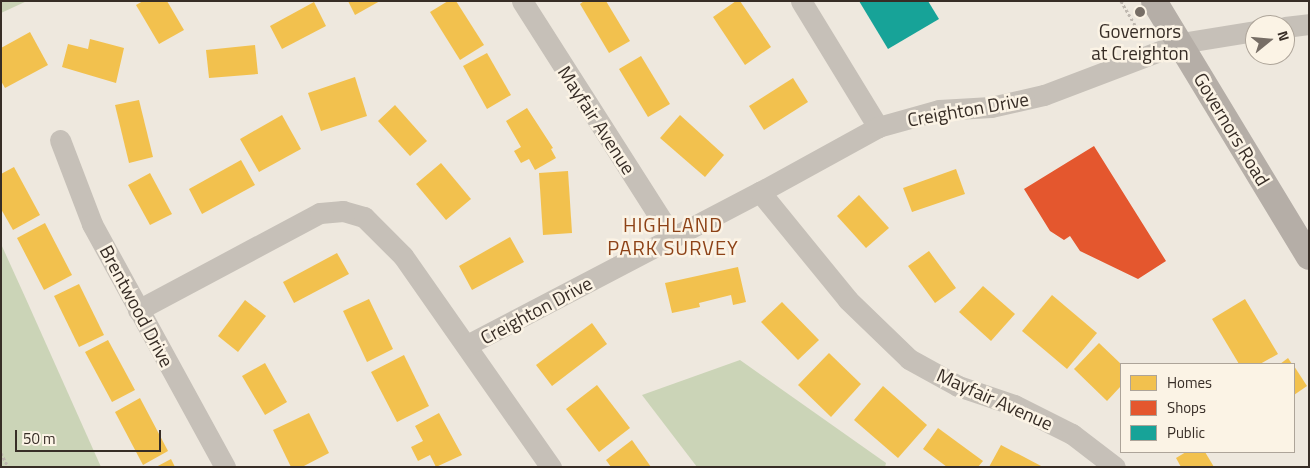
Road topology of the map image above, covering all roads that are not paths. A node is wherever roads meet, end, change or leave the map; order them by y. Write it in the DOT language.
graph roads {
  1 [pos="522,1"];
  2 [pos="801,1"];
  3 [pos="1154,1"];
  4 [pos="1309,24"];
  5 [pos="1295,26"];
  6 [pos="1245,33"];
  7 [pos="1181,43"];
  8 [pos="878,127"];
  9 [pos="60,140"];
  10 [pos="760,192"];
  11 [pos="673,238"];
  12 [pos="1309,257"];
  13 [pos="138,310"];
  14 [pos="467,346"];
  15 [pos="224,467"];
  16 [pos="551,467"];
  17 [pos="1115,467"];
  1 -- 11 [label="street, Mayfair Avenue"];
  2 -- 8 [label="street"];
  3 -- 7 [label="main road, Governors Road"];
  4 -- 5 [label="street"];
  6 -- 7 [label="street, Creighton Drive"];
  7 -- 8 [label="street, Creighton Drive"];
  7 -- 12 [label="main road, Governors Road"];
  8 -- 10 [label="street, Creighton Drive"];
  9 -- 13 [label="street, Brentwood Drive"];
  10 -- 11 [label="street, Creighton Drive"];
  10 -- 17 [label="street, Mayfair Avenue"];
  11 -- 14 [label="street, Creighton Drive"];
  13 -- 14 [label="street, Creighton Drive"];
  13 -- 15 [label="street, Brentwood Drive"];
  14 -- 16 [label="street"];
}
